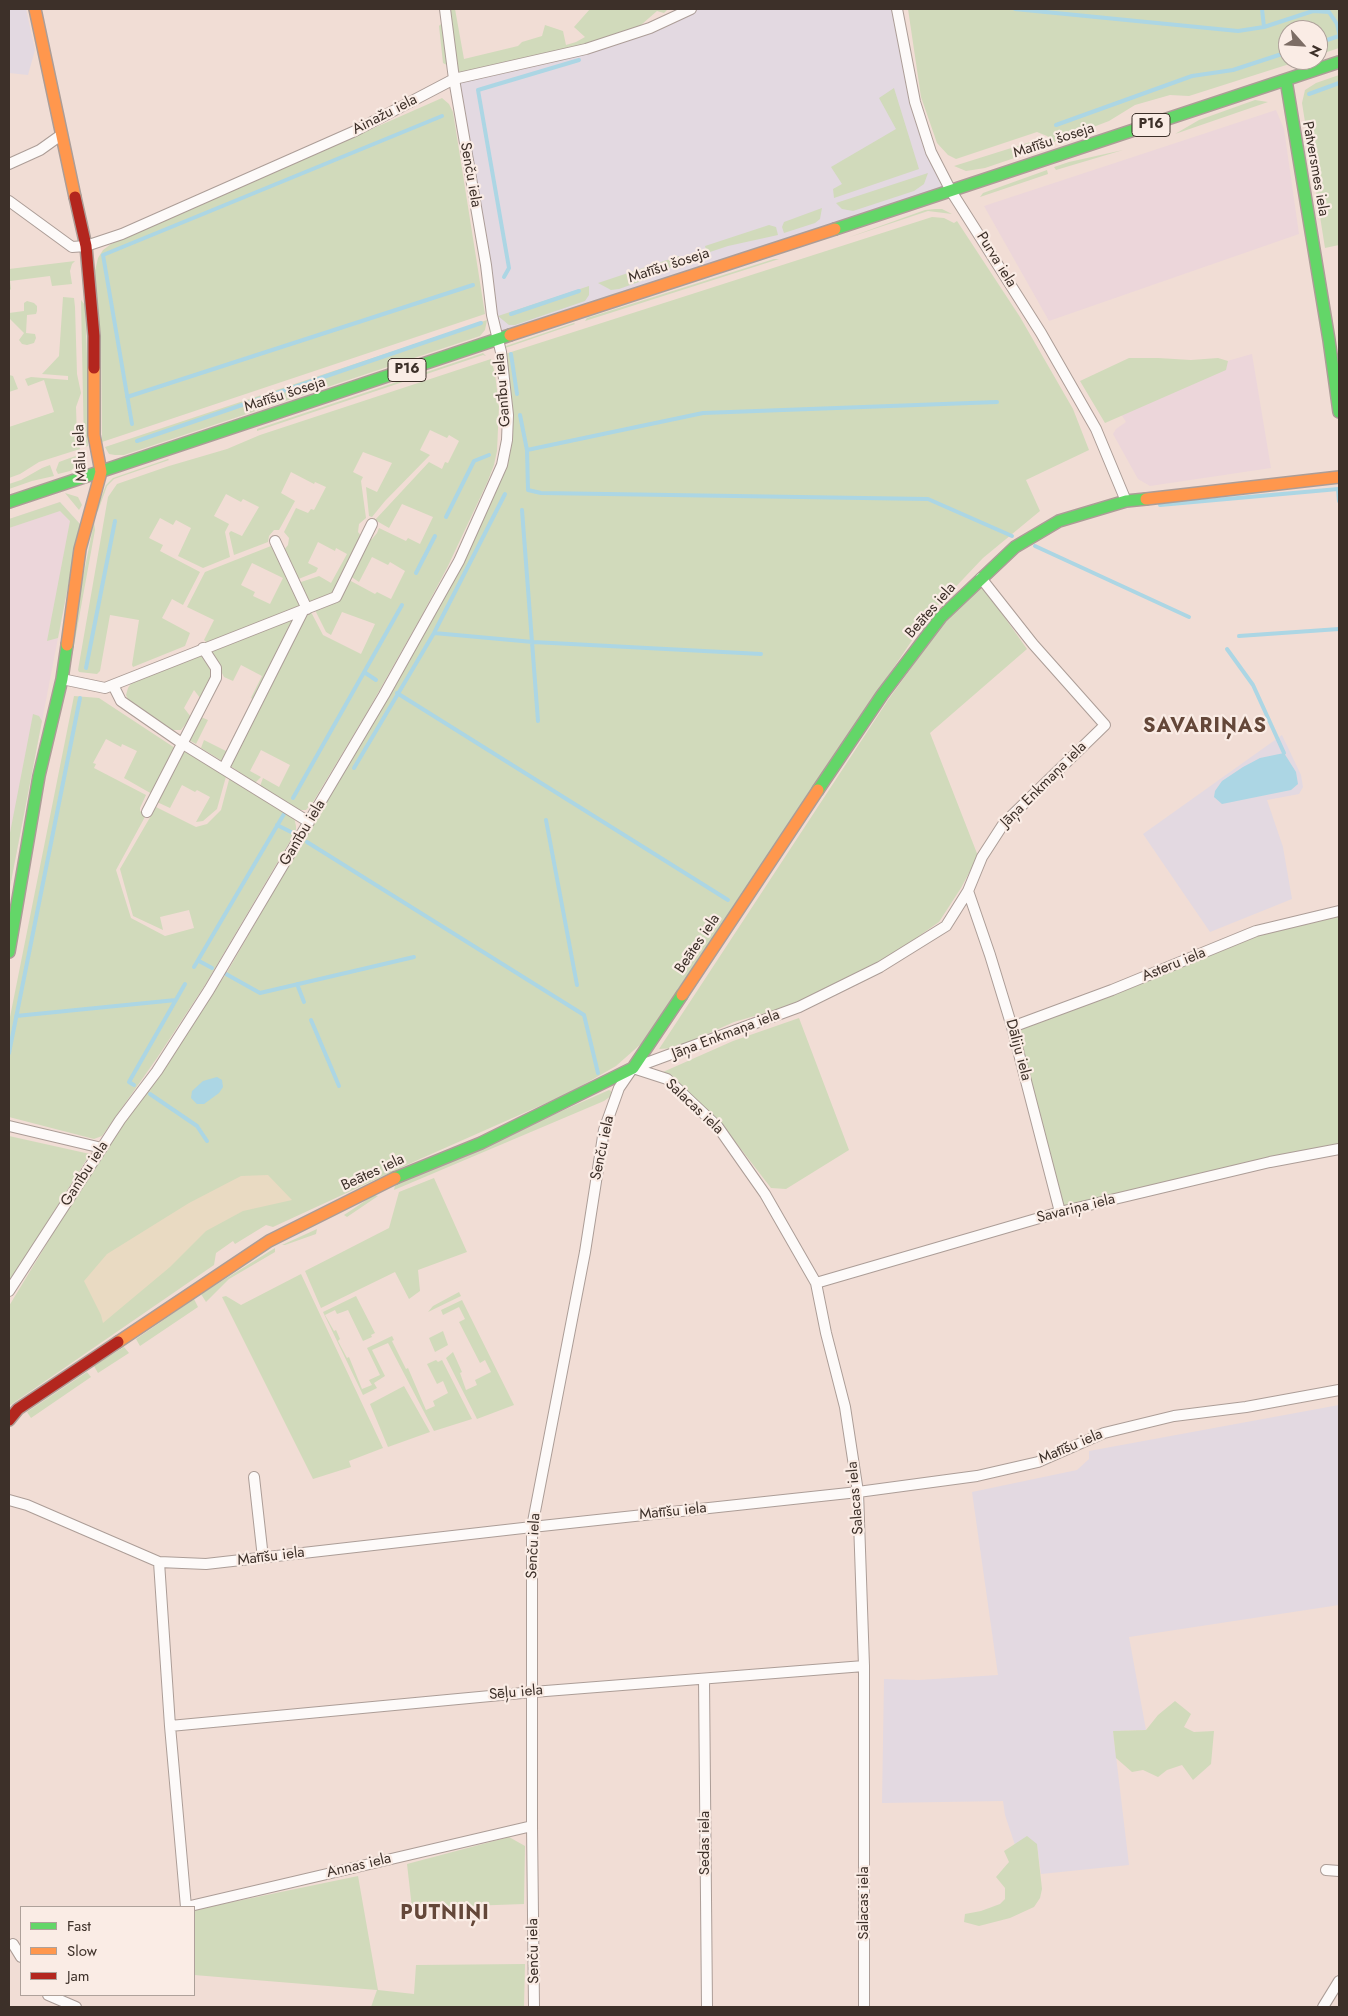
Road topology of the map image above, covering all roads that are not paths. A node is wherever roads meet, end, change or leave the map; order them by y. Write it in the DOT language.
graph roads {
  1 [pos="35,9"];
  2 [pos="445,9"];
  3 [pos="691,9"];
  4 [pos="897,9"];
  5 [pos="1339,62"];
  6 [pos="454,79"];
  7 [pos="1286,80"];
  8 [pos="61,135"];
  9 [pos="9,164"];
  10 [pos="951,190"];
  11 [pos="9,201"];
  12 [pos="86,246"];
  13 [pos="497,340"];
  14 [pos="1339,412"];
  15 [pos="101,472"];
  16 [pos="1339,477"];
  17 [pos="1126,501"];
  18 [pos="9,502"];
  19 [pos="372,524"];
  20 [pos="276,541"];
  21 [pos="981,578"];
  22 [pos="305,610"];
  23 [pos="204,648"];
  24 [pos="62,679"];
  25 [pos="112,685"];
  26 [pos="183,744"];
  27 [pos="224,768"];
  28 [pos="147,812"];
  29 [pos="309,822"];
  30 [pos="968,891"];
  31 [pos="1339,911"];
  32 [pos="9,952"];
  33 [pos="1012,1027"];
  34 [pos="633,1068"];
  35 [pos="9,1126"];
  36 [pos="102,1148"];
  37 [pos="1339,1149"];
  38 [pos="1060,1212"];
  39 [pos="816,1283"];
  40 [pos="9,1291"];
  41 [pos="1339,1390"];
  42 [pos="14,1411"];
  43 [pos="9,1420"];
  44 [pos="254,1477"];
  45 [pos="858,1492"];
  46 [pos="9,1500"];
  47 [pos="532,1527"];
  48 [pos="263,1558"];
  49 [pos="159,1562"];
  50 [pos="864,1666"];
  51 [pos="704,1679"];
  52 [pos="533,1692"];
  53 [pos="170,1726"];
  54 [pos="532,1826"];
  55 [pos="1326,1870"];
  56 [pos="1339,1871"];
  57 [pos="186,1906"];
  58 [pos="190,1906"];
  59 [pos="14,1943"];
  60 [pos="20,1955"];
  61 [pos="1339,1981"];
  62 [pos="50,1996"];
  63 [pos="76,2007"];
  64 [pos="534,2007"];
  65 [pos="707,2007"];
  66 [pos="864,2007"];
  67 [pos="1324,2007"];
  1 -- 8 [label="street, Mālu iela"];
  2 -- 6 [label="street, Senču iela"];
  3 -- 6 [label="street, Ainažu iela"];
  4 -- 10 [label="street, Purva iela"];
  5 -- 7 [label="street, Matīšu šoseja / P16"];
  6 -- 12 [label="street, Ainažu iela"];
  6 -- 13 [label="street, Senču iela"];
  7 -- 10 [label="street, Matīšu šoseja / P16"];
  7 -- 14 [label="street, Patversmes iela"];
  8 -- 9 [label="street"];
  8 -- 12 [label="street, Mālu iela"];
  10 -- 13 [label="street, Matīšu šoseja / P16"];
  10 -- 17 [label="street, Purva iela"];
  11 -- 12 [label="street"];
  12 -- 15 [label="street, Mālu iela"];
  13 -- 15 [label="street, Matīšu šoseja / P16"];
  13 -- 29 [label="street, Ganību iela"];
  15 -- 18 [label="street, Matīšu šoseja / P16"];
  15 -- 24 [label="street, Mālu iela"];
  16 -- 17 [label="street, Beātes iela"];
  17 -- 21 [label="street, Beātes iela"];
  19 -- 22 [label="street"];
  20 -- 22 [label="street"];
  21 -- 30 [label="street, Jāņa Enkmaņa iela"];
  21 -- 34 [label="street, Beātes iela"];
  22 -- 23 [label="street"];
  22 -- 27 [label="street"];
  23 -- 25 [label="street"];
  23 -- 26 [label="street"];
  24 -- 25 [label="street"];
  24 -- 32 [label="street, Mālu iela"];
  25 -- 26 [label="street"];
  26 -- 27 [label="street"];
  26 -- 28 [label="street"];
  27 -- 29 [label="street"];
  29 -- 36 [label="street, Ganību iela"];
  30 -- 33 [label="street, Dāliju iela"];
  30 -- 34 [label="street, Jāņa Enkmaņa iela"];
  31 -- 33 [label="street, Asteru iela"];
  33 -- 38 [label="street, Dāliju iela"];
  34 -- 39 [label="street, Salacas iela"];
  34 -- 42 [label="street, Beātes iela"];
  34 -- 47 [label="street, Senču iela"];
  35 -- 36 [label="street"];
  36 -- 40 [label="street, Ganību iela"];
  37 -- 38 [label="street, Savariņa iela"];
  38 -- 39 [label="street, Savariņa iela"];
  39 -- 45 [label="street, Salacas iela"];
  41 -- 45 [label="street, Matīšu iela"];
  42 -- 43 [label="street, Beātes iela"];
  44 -- 48 [label="street"];
  45 -- 47 [label="street, Matīšu iela"];
  45 -- 50 [label="street, Salacas iela"];
  46 -- 49 [label="street, Matīšu iela"];
  47 -- 48 [label="street, Matīšu iela"];
  47 -- 52 [label="street, Senču iela"];
  48 -- 49 [label="street, Matīšu iela"];
  49 -- 53 [label="street"];
  50 -- 51 [label="street, Sēļu iela"];
  50 -- 66 [label="street, Salacas iela"];
  51 -- 52 [label="street, Sēļu iela"];
  51 -- 65 [label="street, Sedas iela"];
  52 -- 53 [label="street, Sēļu iela"];
  52 -- 54 [label="street, Senču iela"];
  53 -- 57 [label="street"];
  54 -- 58 [label="street, Annas iela"];
  54 -- 64 [label="street, Senču iela"];
  55 -- 56 [label="street"];
  59 -- 60 [label="street"];
  61 -- 67 [label="street"];
  62 -- 63 [label="street"];
}
